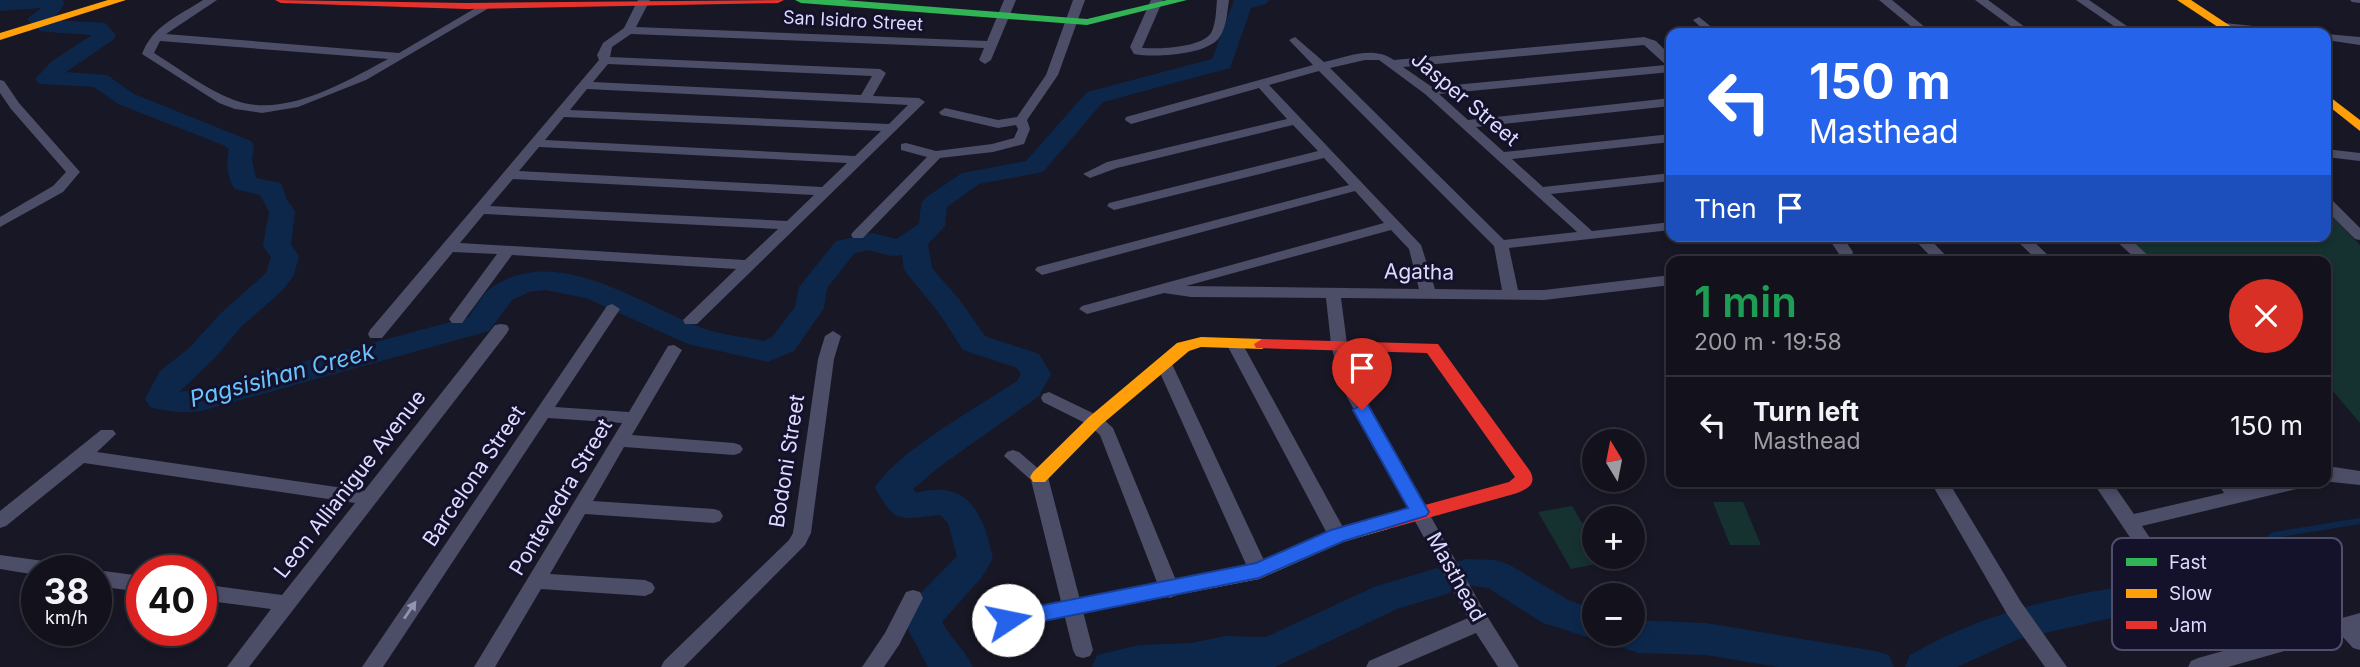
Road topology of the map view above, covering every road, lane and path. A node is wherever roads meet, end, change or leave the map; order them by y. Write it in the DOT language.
graph roads {
  1 [pos="120,0"];
  2 [pos="211,0"];
  3 [pos="281,0"];
  4 [pos="778,0"];
  5 [pos="801,0"];
  6 [pos="1010,0"];
  7 [pos="1079,0"];
  8 [pos="1181,0"];
  9 [pos="1223,0"];
  10 [pos="1885,0"];
  11 [pos="1981,0"];
  12 [pos="2082,0"];
  13 [pos="2183,0"];
  14 [pos="642,2"];
  15 [pos="564,4"];
  16 [pos="1156,4"];
  17 [pos="483,8"];
  18 [pos="1002,16"];
  19 [pos="1071,20"];
  20 [pos="1699,20"];
  21 [pos="1708,28"];
  22 [pos="1920,28"];
  23 [pos="2020,28"];
  24 [pos="2124,28"];
  25 [pos="2227,28"];
  26 [pos="629,30"];
  27 [pos="0,37"];
  28 [pos="158,37"];
  29 [pos="2331,38"];
  30 [pos="1295,40"];
  31 [pos="2360,41"];
  32 [pos="990,45"];
  33 [pos="397,56"];
  34 [pos="1666,58"];
  35 [pos="605,60"];
  36 [pos="985,60"];
  37 [pos="1394,64"];
  38 [pos="1322,66"];
  39 [pos="1666,68"];
  40 [pos="1262,84"];
  41 [pos="0,85"];
  42 [pos="584,85"];
  43 [pos="1429,91"];
  44 [pos="864,99"];
  45 [pos="2331,102"];
  46 [pos="1666,103"];
  47 [pos="15,107"];
  48 [pos="0,111"];
  49 [pos="945,112"];
  50 [pos="560,113"];
  51 [pos="1021,120"];
  52 [pos="1131,120"];
  53 [pos="1297,120"];
  54 [pos="998,124"];
  55 [pos="1464,124"];
  56 [pos="2360,127"];
  57 [pos="892,128"];
  58 [pos="1666,139"];
  59 [pos="536,143"];
  60 [pos="906,147"];
  61 [pos="972,151"];
  62 [pos="1327,153"];
  63 [pos="2331,154"];
  64 [pos="936,155"];
  65 [pos="1502,156"];
  66 [pos="2360,157"];
  67 [pos="859,160"];
  68 [pos="1090,174"];
  69 [pos="509,175"];
  70 [pos="1666,178"];
  71 [pos="1359,186"];
  72 [pos="826,191"];
  73 [pos="1543,191"];
  74 [pos="1114,206"];
  75 [pos="2331,207"];
  76 [pos="480,209"];
  77 [pos="0,223"];
  78 [pos="1396,224"];
  79 [pos="790,225"];
  80 [pos="1666,227"];
  81 [pos="858,235"];
  82 [pos="1588,235"];
  83 [pos="2360,236"];
  84 [pos="1838,242"];
  85 [pos="1924,242"];
  86 [pos="2026,242"];
  87 [pos="2125,242"];
  88 [pos="1501,245"];
  89 [pos="448,247"];
  90 [pos="508,250"];
  91 [pos="1842,256"];
  92 [pos="1939,256"];
  93 [pos="2041,256"];
  94 [pos="2141,256"];
  95 [pos="749,265"];
  96 [pos="1042,271"];
  97 [pos="1666,281"];
  98 [pos="1165,288"];
  99 [pos="1334,293"];
  100 [pos="1428,293"];
  101 [pos="1511,295"];
  102 [pos="612,309"];
  103 [pos="1087,309"];
  104 [pos="457,319"];
  105 [pos="691,320"];
  106 [pos="501,329"];
  107 [pos="376,334"];
  108 [pos="832,336"];
  109 [pos="1234,343"];
  110 [pos="1339,344"];
  111 [pos="674,349"];
  112 [pos="1164,364"];
  113 [pos="1049,398"];
  114 [pos="544,412"];
  115 [pos="635,418"];
  116 [pos="1095,421"];
  117 [pos="107,434"];
  118 [pos="622,441"];
  119 [pos="734,449"];
  120 [pos="82,456"];
  121 [pos="1013,456"];
  122 [pos="2331,471"];
  123 [pos="1039,477"];
  124 [pos="2360,478"];
  125 [pos="1943,487"];
  126 [pos="2105,487"];
  127 [pos="2230,487"];
  128 [pos="2275,487"];
  129 [pos="2237,496"];
  130 [pos="367,498"];
  131 [pos="582,507"];
  132 [pos="1420,512"];
  133 [pos="714,516"];
  134 [pos="0,521"];
  135 [pos="2129,522"];
  136 [pos="1338,536"];
  137 [pos="2140,538"];
  138 [pos="0,562"];
  139 [pos="21,565"];
  140 [pos="1259,570"];
  141 [pos="537,581"];
  142 [pos="645,588"];
  143 [pos="1170,590"];
  144 [pos="217,594"];
  145 [pos="913,598"];
  146 [pos="286,603"];
  147 [pos="1072,608"];
  148 [pos="1480,622"];
  149 [pos="2352,623"];
  150 [pos="986,624"];
  151 [pos="2360,642"];
  152 [pos="1083,650"];
  153 [pos="2266,650"];
  154 [pos="2221,664"];
  155 [pos="237,667"];
  156 [pos="372,667"];
  157 [pos="484,667"];
  158 [pos="671,667"];
  159 [pos="872,667"];
  160 [pos="1376,667"];
  161 [pos="1509,667"];
  162 [pos="2057,667"];
  163 [pos="2198,667"];
  1 -- 27 [label="street"];
  2 -- 28 [label="street"];
  3 -- 17 [label="street"];
  4 -- 14 [label="street"];
  5 -- 18 [label="street"];
  6 -- 18 [label="street"];
  7 -- 19 [label="street"];
  8 -- 16 [label="street"];
  9 -- 16 [label="street"];
  10 -- 22 [label="street"];
  11 -- 23 [label="street"];
  12 -- 24 [label="street"];
  13 -- 25 [label="street"];
  14 -- 15 [label="street"];
  14 -- 26 [label="street"];
  15 -- 17 [label="street"];
  16 -- 19 [label="street"];
  17 -- 33 [label="street"];
  18 -- 19 [label="street"];
  18 -- 32 [label="street"];
  19 -- 51 [label="street"];
  20 -- 21 [label="street"];
  26 -- 32 [label="street, San Isidro Street"];
  26 -- 35 [label="street"];
  28 -- 33 [label="street"];
  28 -- 33 [label="street"];
  29 -- 31 [label="street"];
  30 -- 38 [label="street"];
  32 -- 36 [label="street"];
  34 -- 37 [label="street"];
  35 -- 42 [label="street"];
  35 -- 44 [label="street"];
  37 -- 38 [label="street, Jasper Street"];
  37 -- 43 [label="street, Jasper Street"];
  38 -- 40 [label="street, Jasper Street"];
  38 -- 88 [label="street"];
  39 -- 43 [label="street"];
  40 -- 52 [label="street, Jasper Street"];
  40 -- 53 [label="street"];
  41 -- 47 [label="street"];
  42 -- 44 [label="street"];
  42 -- 50 [label="street"];
  43 -- 55 [label="street, Jasper Street"];
  44 -- 57 [label="street"];
  45 -- 56 [label="street"];
  46 -- 55 [label="street"];
  47 -- 48 [label="street"];
  47 -- 77 [label="street"];
  49 -- 54 [label="street"];
  50 -- 57 [label="street"];
  50 -- 59 [label="street"];
  51 -- 54 [label="street"];
  51 -- 61 [label="street"];
  53 -- 62 [label="street"];
  53 -- 68 [label="street"];
  54 -- 61 [label="street"];
  55 -- 65 [label="street, Jasper Street"];
  57 -- 67 [label="street"];
  58 -- 65 [label="street"];
  59 -- 67 [label="street"];
  59 -- 69 [label="street"];
  60 -- 64 [label="street"];
  61 -- 64 [label="street"];
  62 -- 71 [label="street"];
  62 -- 74 [label="street"];
  63 -- 66 [label="street"];
  64 -- 81 [label="street"];
  65 -- 73 [label="street, Jasper Street"];
  67 -- 72 [label="street"];
  69 -- 72 [label="street"];
  69 -- 76 [label="street"];
  70 -- 73 [label="street"];
  71 -- 78 [label="street"];
  71 -- 96 [label="street"];
  72 -- 79 [label="street"];
  73 -- 82 [label="street, Jasper Street"];
  75 -- 83 [label="street"];
  76 -- 79 [label="street"];
  76 -- 89 [label="street"];
  78 -- 98 [label="street"];
  78 -- 100 [label="street"];
  79 -- 95 [label="street"];
  80 -- 82 [label="street"];
  82 -- 88 [label="street"];
  84 -- 91 [label="street"];
  85 -- 92 [label="street"];
  86 -- 93 [label="street"];
  87 -- 94 [label="street"];
  88 -- 101 [label="street"];
  89 -- 90 [label="street"];
  89 -- 107 [label="street"];
  90 -- 95 [label="street"];
  90 -- 104 [label="street"];
  95 -- 105 [label="street"];
  97 -- 101 [label="street, Agatha"];
  98 -- 99 [label="street, Agatha"];
  98 -- 103 [label="street"];
  99 -- 100 [label="street, Agatha"];
  99 -- 110 [label="street, Masthead"];
  100 -- 101 [label="street, Agatha"];
  102 -- 114 [label="street, Barcelona Street"];
  106 -- 130 [label="street, Leon Allianigue Avenue"];
  108 -- 158 [label="street, Bodoni Street"];
  109 -- 110 [label="street"];
  109 -- 112 [label="street"];
  109 -- 136 [label="street"];
  110 -- 132 [label="street, Masthead"];
  110 -- 132 [label="street"];
  111 -- 115 [label="street, Pontevedra Street"];
  112 -- 116 [label="street"];
  112 -- 140 [label="street"];
  113 -- 116 [label="street"];
  114 -- 115 [label="street"];
  156 -- 114 [label="street, Barcelona Street, one-way"];
  115 -- 118 [label="street, Pontevedra Street"];
  116 -- 123 [label="street"];
  116 -- 143 [label="street"];
  117 -- 120 [label="street"];
  118 -- 119 [label="street"];
  118 -- 131 [label="street, Pontevedra Street"];
  120 -- 130 [label="street"];
  120 -- 134 [label="street"];
  121 -- 123 [label="street"];
  122 -- 124 [label="street"];
  123 -- 147 [label="street"];
  125 -- 162 [label="street"];
  126 -- 135 [label="street"];
  127 -- 129 [label="street"];
  128 -- 129 [label="street"];
  129 -- 135 [label="street"];
  130 -- 146 [label="street, Leon Allianigue Avenue"];
  131 -- 133 [label="street"];
  131 -- 141 [label="street, Pontevedra Street"];
  132 -- 136 [label="street"];
  132 -- 148 [label="street, Masthead"];
  135 -- 137 [label="street"];
  136 -- 140 [label="street"];
  138 -- 139 [label="street"];
  140 -- 143 [label="street"];
  141 -- 142 [label="street"];
  141 -- 157 [label="street, Pontevedra Street"];
  143 -- 147 [label="street"];
  144 -- 146 [label="street"];
  145 -- 159 [label="street"];
  146 -- 155 [label="street, Leon Allianigue Avenue"];
  147 -- 150 [label="street"];
  147 -- 152 [label="street"];
  148 -- 160 [label="street"];
  148 -- 161 [label="street, Masthead"];
  149 -- 151 [label="street"];
  153 -- 154 [label="street"];
  154 -- 163 [label="street"];
}
